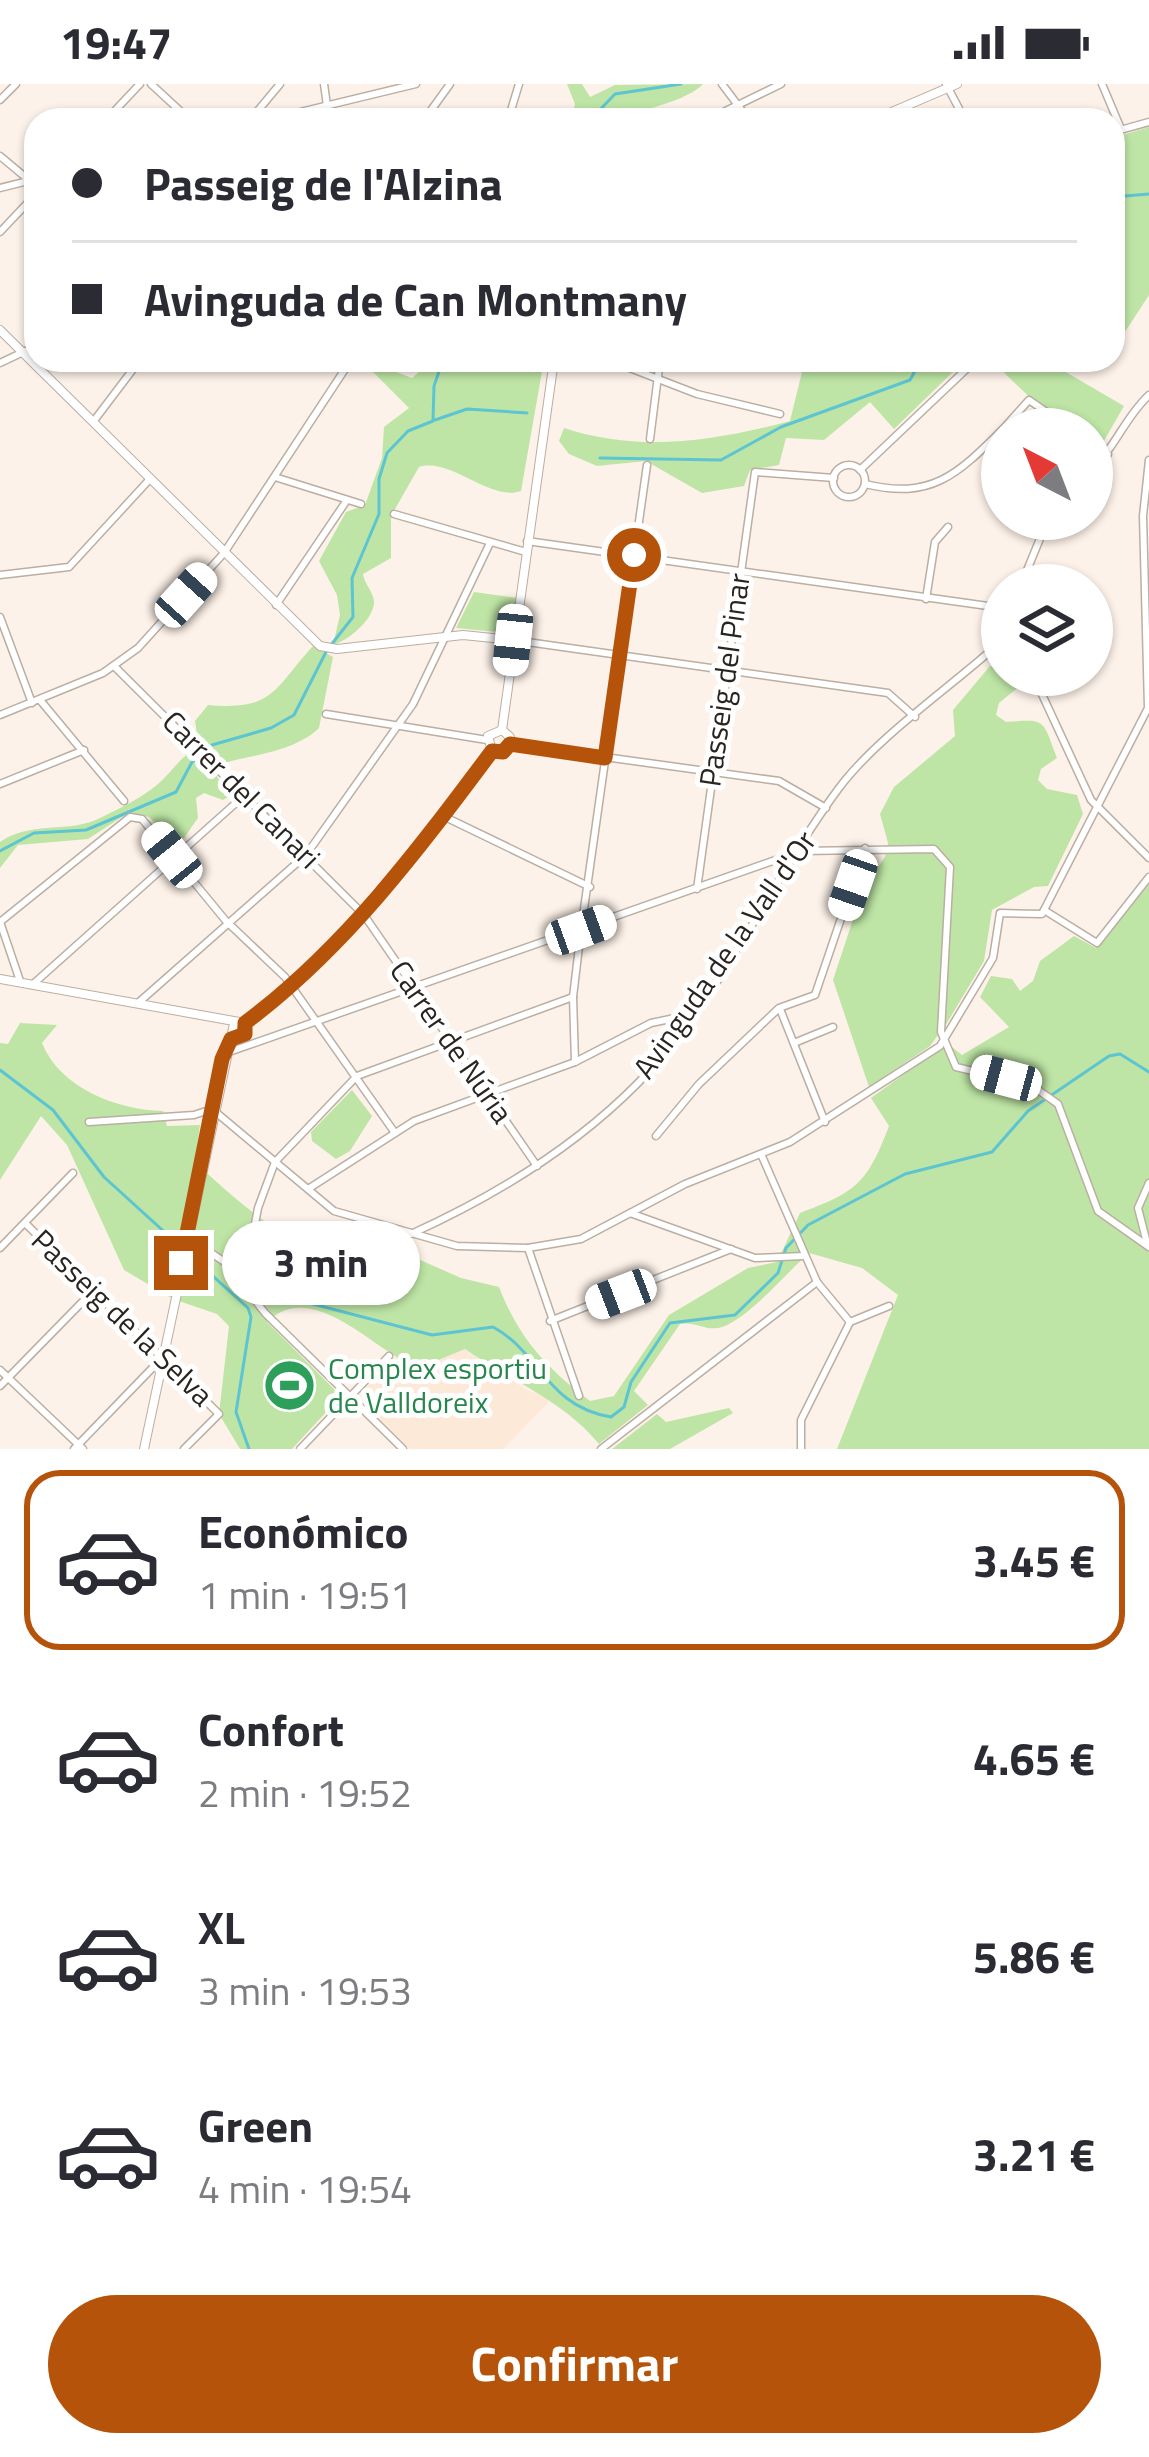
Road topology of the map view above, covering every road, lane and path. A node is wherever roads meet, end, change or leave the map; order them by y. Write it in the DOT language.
graph roads {
  1 [pos="16,84"];
  2 [pos="140,84"];
  3 [pos="151,84"];
  4 [pos="280,84"];
  5 [pos="324,84"];
  6 [pos="416,84"];
  7 [pos="722,84"];
  8 [pos="781,84"];
  9 [pos="950,85"];
  10 [pos="0,100"];
  11 [pos="737,104"];
  12 [pos="327,107"];
  13 [pos="117,108"];
  14 [pos="177,108"];
  15 [pos="260,108"];
  16 [pos="322,108"];
  17 [pos="730,108"];
  18 [pos="740,108"];
  19 [pos="899,108"];
  20 [pos="0,156"];
  21 [pos="24,176"];
  22 [pos="24,199"];
  23 [pos="0,232"];
  24 [pos="0,330"];
  25 [pos="22,352"];
  26 [pos="0,363"];
  27 [pos="42,372"];
  28 [pos="131,372"];
  29 [pos="344,372"];
  30 [pos="552,372"];
  31 [pos="642,372"];
  32 [pos="659,372"];
  33 [pos="963,372"];
  34 [pos="658,378"];
  35 [pos="1149,395"];
  36 [pos="780,414"];
  37 [pos="93,422"];
  38 [pos="650,440"];
  39 [pos="1113,444"];
  40 [pos="981,448"];
  41 [pos="1149,460"];
  42 [pos="646,465"];
  43 [pos="860,470"];
  44 [pos="278,478"];
  45 [pos="834,478"];
  46 [pos="149,479"];
  47 [pos="865,484"];
  48 [pos="347,500"];
  49 [pos="361,504"];
  50 [pos="394,514"];
  51 [pos="948,527"];
  52 [pos="490,543"];
  53 [pos="526,546"];
  54 [pos="224,553"];
  55 [pos="634,555"];
  56 [pos="740,571"];
  57 [pos="0,575"];
  58 [pos="1148,590"];
  59 [pos="926,599"];
  60 [pos="276,605"];
  61 [pos="981,606"];
  62 [pos="0,616"];
  63 [pos="445,636"];
  64 [pos="513,640"];
  65 [pos="620,657"];
  66 [pos="981,659"];
  67 [pos="115,667"];
  68 [pos="727,671"];
  69 [pos="1149,684"];
  70 [pos="1043,696"];
  71 [pos="36,701"];
  72 [pos="0,715"];
  73 [pos="326,715"];
  74 [pos="916,717"];
  75 [pos="399,728"];
  76 [pos="502,730"];
  77 [pos="487,740"];
  78 [pos="510,744"];
  79 [pos="84,750"];
  80 [pos="492,751"];
  81 [pos="605,758"];
  82 [pos="711,772"];
  83 [pos="0,784"];
  84 [pos="246,794"];
  85 [pos="124,801"];
  86 [pos="1098,806"];
  87 [pos="826,808"];
  88 [pos="443,816"];
  89 [pos="865,848"];
  90 [pos="801,851"];
  91 [pos="172,855"];
  92 [pos="306,855"];
  93 [pos="1149,858"];
  94 [pos="1149,877"];
  95 [pos="590,887"];
  96 [pos="697,889"];
  97 [pos="1044,910"];
  98 [pos="364,915"];
  99 [pos="226,921"];
  100 [pos="0,922"];
  101 [pos="581,930"];
  102 [pos="0,980"];
  103 [pos="26,984"];
  104 [pos="293,986"];
  105 [pos="414,990"];
  106 [pos="573,997"];
  107 [pos="138,1004"];
  108 [pos="779,1008"];
  109 [pos="689,1015"];
  110 [pos="245,1023"];
  111 [pos="318,1023"];
  112 [pos="233,1024"];
  113 [pos="833,1027"];
  114 [pos="245,1034"];
  115 [pos="231,1039"];
  116 [pos="450,1041"];
  117 [pos="944,1041"];
  118 [pos="794,1043"];
  119 [pos="252,1046"];
  120 [pos="225,1051"];
  121 [pos="575,1061"];
  122 [pos="357,1076"];
  123 [pos="487,1093"];
  124 [pos="212,1109"];
  125 [pos="89,1122"];
  126 [pos="825,1122"];
  127 [pos="395,1132"];
  128 [pos="656,1136"];
  129 [pos="761,1154"];
  130 [pos="275,1162"];
  131 [pos="538,1168"];
  132 [pos="73,1173"];
  133 [pos="1149,1184"];
  134 [pos="308,1189"];
  135 [pos="629,1213"];
  136 [pos="25,1223"];
  137 [pos="410,1234"];
  138 [pos="186,1243"];
  139 [pos="1149,1246"];
  140 [pos="0,1248"];
  141 [pos="528,1248"];
  142 [pos="731,1249"];
  143 [pos="804,1256"];
  144 [pos="244,1282"];
  145 [pos="818,1282"];
  146 [pos="94,1291"];
  147 [pos="889,1306"];
  148 [pos="550,1321"];
  149 [pos="850,1322"];
  150 [pos="389,1356"];
  151 [pos="163,1357"];
  152 [pos="0,1370"];
  153 [pos="8,1377"];
  154 [pos="0,1386"];
  155 [pos="349,1396"];
  156 [pos="579,1396"];
  157 [pos="79,1448"];
  158 [pos="144,1449"];
  159 [pos="184,1449"];
  160 [pos="300,1449"];
  161 [pos="403,1449"];
  162 [pos="602,1449"];
  163 [pos="801,1449"];
  1 -- 10 [label="street"];
  2 -- 13 [label="street"];
  3 -- 14 [label="street"];
  4 -- 15 [label="street"];
  5 -- 12 [label="street"];
  6 -- 12 [label="street"];
  7 -- 11 [label="street"];
  8 -- 11 [label="street"];
  9 -- 19 [label="street"];
  11 -- 17 [label="street"];
  11 -- 18 [label="street"];
  12 -- 16 [label="street"];
  20 -- 21 [label="street"];
  22 -- 23 [label="street"];
  24 -- 25 [label="street"];
  25 -- 26 [label="street"];
  27 -- 37 [label="street"];
  28 -- 37 [label="street"];
  29 -- 44 [label="street"];
  30 -- 53 [label="street"];
  31 -- 34 [label="street"];
  32 -- 34 [label="street"];
  33 -- 43 [label="street"];
  34 -- 36 [label="street"];
  34 -- 38 [label="street"];
  35 -- 39 [label="street"];
  37 -- 46 [label="street"];
  40 -- 47 [label="street"];
  41 -- 58 [label="street"];
  42 -- 55 [label="street"];
  43 -- 45 [label="street"];
  43 -- 47 [label="street"];
  44 -- 48 [label="street"];
  44 -- 54 [label="street"];
  45 -- 47 [label="street"];
  45 -- 56 [label="street, Passeig del Pinar"];
  46 -- 54 [label="street"];
  46 -- 57 [label="street"];
  48 -- 49 [label="street"];
  48 -- 60 [label="street"];
  50 -- 52 [label="street"];
  51 -- 59 [label="street"];
  52 -- 53 [label="street"];
  52 -- 63 [label="street"];
  53 -- 55 [label="street"];
  53 -- 64 [label="street"];
  54 -- 60 [label="street"];
  54 -- 67 [label="street"];
  55 -- 56 [label="street"];
  55 -- 65 [label="street"];
  56 -- 59 [label="street"];
  56 -- 68 [label="street, Passeig del Pinar"];
  58 -- 69 [label="street"];
  59 -- 61 [label="street"];
  60 -- 63 [label="street"];
  62 -- 71 [label="street"];
  63 -- 64 [label="street"];
  63 -- 75 [label="street"];
  64 -- 65 [label="street"];
  64 -- 76 [label="street"];
  65 -- 68 [label="street"];
  65 -- 81 [label="street"];
  66 -- 74 [label="street, Avinguda de la Vall d'Or"];
  67 -- 71 [label="street"];
  67 -- 84 [label="street, Carrer del Canari"];
  68 -- 74 [label="street"];
  68 -- 82 [label="street, Passeig del Pinar"];
  69 -- 86 [label="street"];
  70 -- 86 [label="street"];
  71 -- 72 [label="street"];
  71 -- 79 [label="street"];
  73 -- 75 [label="street"];
  74 -- 87 [label="street, Avinguda de la Vall d'Or"];
  75 -- 77 [label="street"];
  75 -- 92 [label="street"];
  76 -- 77 [label="street"];
  76 -- 78 [label="street"];
  77 -- 80 [label="street"];
  78 -- 80 [label="street"];
  78 -- 81 [label="street"];
  79 -- 83 [label="street"];
  79 -- 85 [label="street"];
  80 -- 88 [label="street"];
  81 -- 82 [label="street"];
  81 -- 95 [label="street"];
  82 -- 87 [label="street"];
  82 -- 96 [label="street, Passeig del Pinar"];
  84 -- 91 [label="street"];
  84 -- 92 [label="street, Carrer del Canari"];
  86 -- 93 [label="street"];
  86 -- 97 [label="street"];
  87 -- 90 [label="street, Avinguda de la Vall d'Or"];
  88 -- 95 [label="street"];
  88 -- 98 [label="street"];
  89 -- 90 [label="street"];
  89 -- 108 [label="street"];
  89 -- 117 [label="street"];
  90 -- 96 [label="street"];
  90 -- 109 [label="street, Avinguda de la Vall d'Or"];
  91 -- 99 [label="street"];
  91 -- 100 [label="street"];
  91 -- 103 [label="street"];
  92 -- 98 [label="street, Carrer del Canari"];
  92 -- 99 [label="street"];
  94 -- 97 [label="street"];
  95 -- 101 [label="street"];
  96 -- 101 [label="street"];
  97 -- 117 [label="street"];
  98 -- 104 [label="street"];
  98 -- 105 [label="street, Carrer de Núria"];
  99 -- 104 [label="street"];
  99 -- 107 [label="street"];
  100 -- 103 [label="street"];
  101 -- 105 [label="street"];
  101 -- 106 [label="street"];
  102 -- 103 [label="street"];
  103 -- 107 [label="street"];
  104 -- 110 [label="street"];
  104 -- 111 [label="street"];
  105 -- 111 [label="street"];
  105 -- 116 [label="street, Carrer de Núria"];
  106 -- 116 [label="street"];
  106 -- 121 [label="street"];
  107 -- 112 [label="street"];
  108 -- 118 [label="street"];
  108 -- 128 [label="street"];
  109 -- 121 [label="street"];
  109 -- 131 [label="street, Avinguda de la Vall d'Or"];
  110 -- 112 [label="street"];
  110 -- 114 [label="street"];
  111 -- 119 [label="street"];
  111 -- 122 [label="street"];
  112 -- 115 [label="street"];
  113 -- 118 [label="street"];
  114 -- 115 [label="street"];
  114 -- 119 [label="street"];
  115 -- 120 [label="street"];
  116 -- 122 [label="street"];
  116 -- 123 [label="street, Carrer de Núria"];
  117 -- 126 [label="street"];
  117 -- 139 [label="street"];
  118 -- 126 [label="street"];
  119 -- 120 [label="street"];
  120 -- 124 [label="street"];
  121 -- 123 [label="street"];
  122 -- 127 [label="street"];
  122 -- 130 [label="street"];
  123 -- 127 [label="street"];
  123 -- 131 [label="street, Carrer de Núria"];
  124 -- 125 [label="street"];
  124 -- 130 [label="street"];
  124 -- 138 [label="street"];
  126 -- 129 [label="street"];
  127 -- 134 [label="street"];
  129 -- 135 [label="street"];
  129 -- 143 [label="street"];
  130 -- 134 [label="street"];
  130 -- 144 [label="street"];
  131 -- 137 [label="street, Avinguda de la Vall d'Or"];
  132 -- 136 [label="street"];
  133 -- 139 [label="street"];
  134 -- 137 [label="street"];
  135 -- 141 [label="street"];
  135 -- 142 [label="street"];
  136 -- 140 [label="street"];
  136 -- 146 [label="street, Passeig de la Selva"];
  137 -- 141 [label="street"];
  138 -- 144 [label="street"];
  138 -- 151 [label="street"];
  141 -- 148 [label="street"];
  142 -- 143 [label="street"];
  142 -- 148 [label="street"];
  143 -- 145 [label="street"];
  144 -- 155 [label="street"];
  145 -- 149 [label="street"];
  145 -- 162 [label="street"];
  146 -- 151 [label="street, Passeig de la Selva"];
  146 -- 153 [label="street"];
  147 -- 149 [label="street"];
  148 -- 156 [label="street"];
  149 -- 163 [label="street"];
  150 -- 155 [label="street"];
  151 -- 157 [label="street"];
  151 -- 158 [label="street"];
  151 -- 159 [label="street, Passeig de la Selva"];
  152 -- 153 [label="street"];
  153 -- 154 [label="street"];
  153 -- 157 [label="street"];
  155 -- 160 [label="street"];
  155 -- 161 [label="street"];
}
